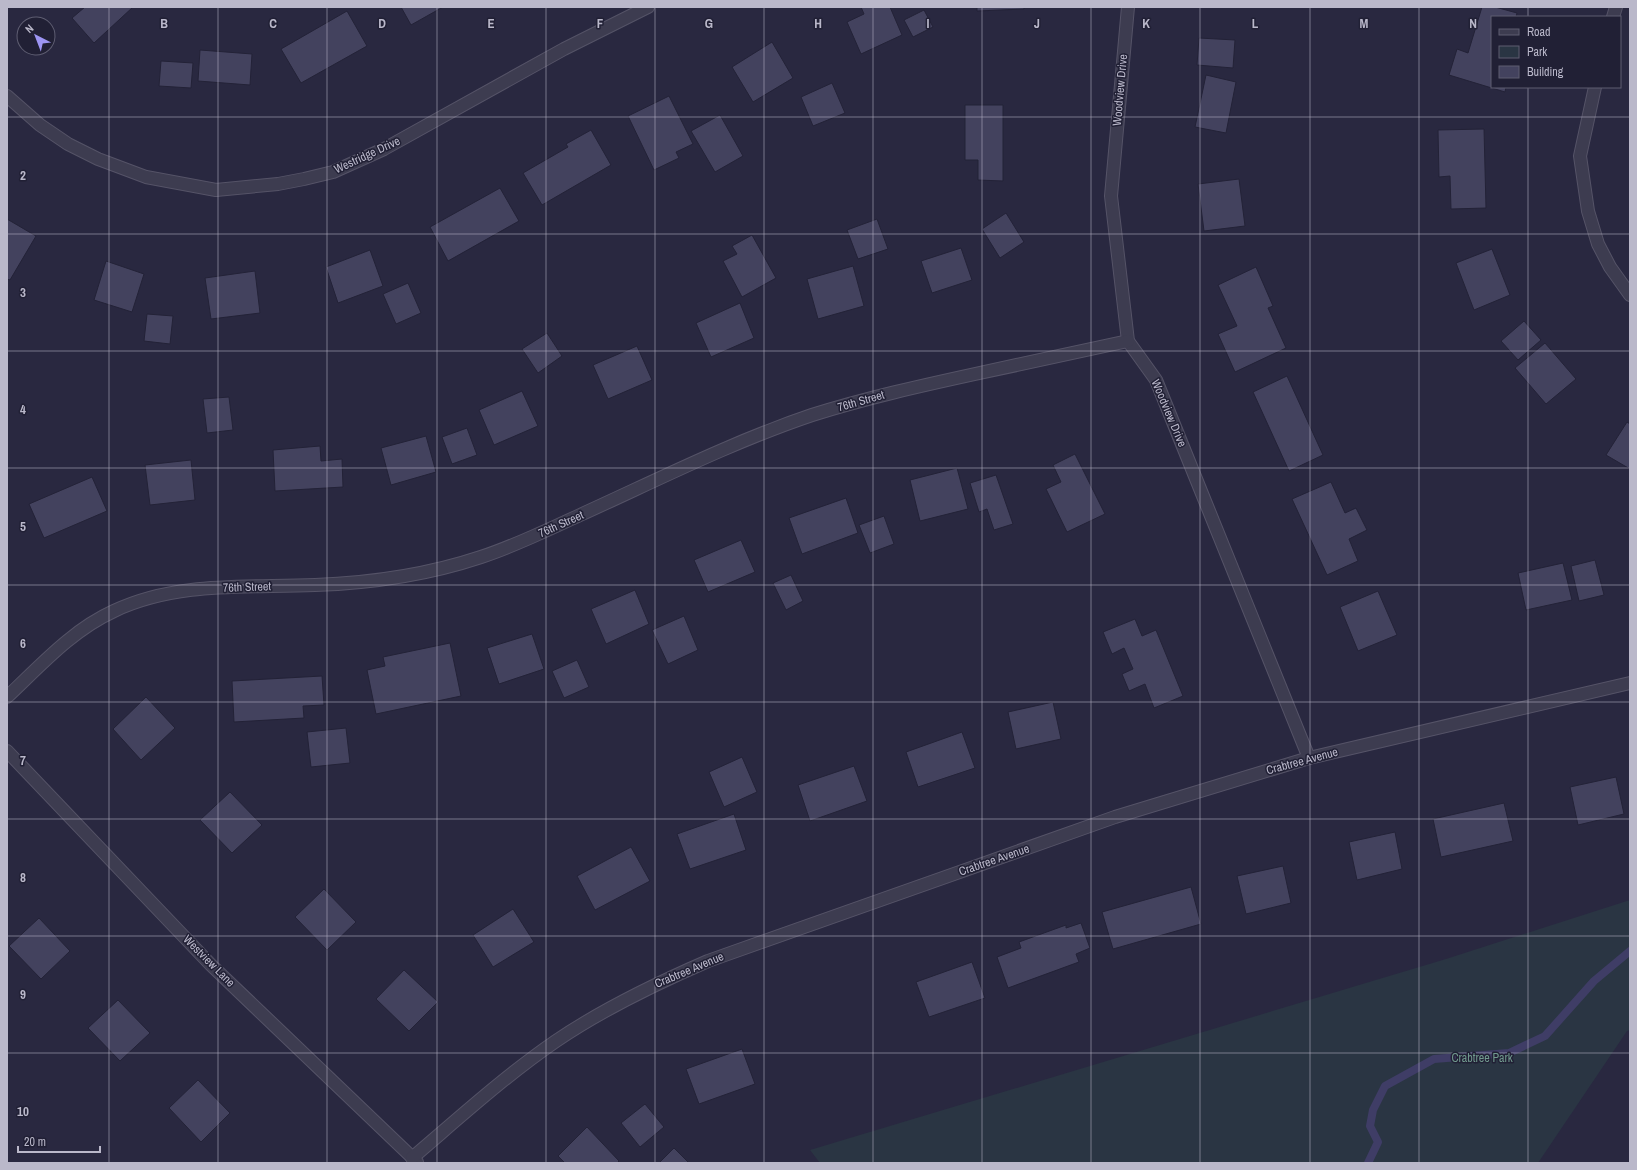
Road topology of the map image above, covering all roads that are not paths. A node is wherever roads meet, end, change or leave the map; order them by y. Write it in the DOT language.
graph roads {
  1 [pos="648,7"];
  2 [pos="1128,7"];
  3 [pos="1594,88"];
  4 [pos="7,96"];
  5 [pos="1630,295"];
  6 [pos="1128,341"];
  7 [pos="1630,683"];
  8 [pos="7,697"];
  9 [pos="7,751"];
  10 [pos="1308,758"];
  11 [pos="415,1160"];
  1 -- 4 [label="street, Westridge Drive"];
  2 -- 6 [label="street, Woodview Drive"];
  3 -- 5 [label="street"];
  6 -- 8 [label="street, 76th Street"];
  6 -- 10 [label="street, Woodview Drive"];
  7 -- 10 [label="street, Crabtree Avenue"];
  9 -- 11 [label="street, Westview Lane"];
  10 -- 11 [label="street, Crabtree Avenue"];
}
